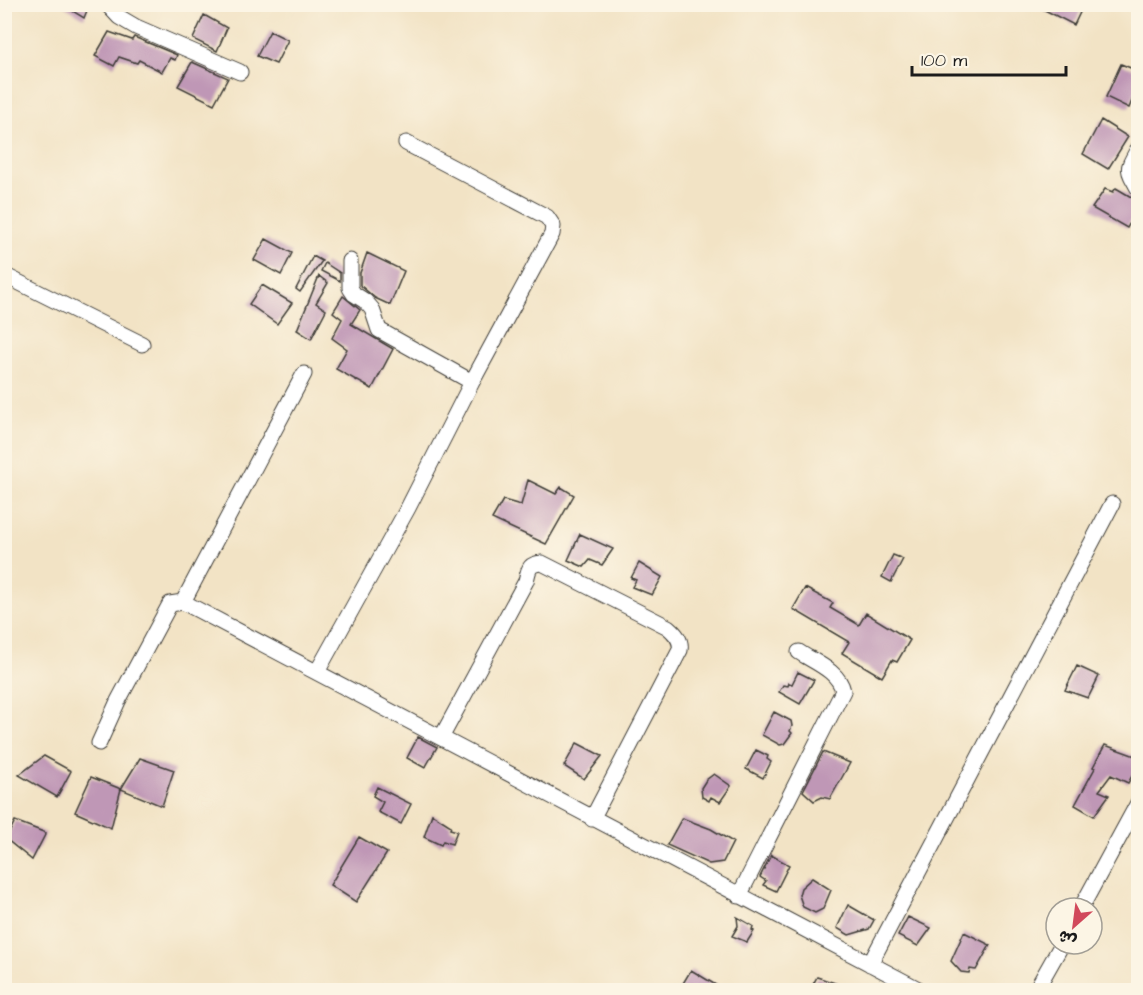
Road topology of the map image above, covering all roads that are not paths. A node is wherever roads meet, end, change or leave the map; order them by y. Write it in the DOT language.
graph roads {
  1 [pos="107,4"];
  2 [pos="240,72"];
  3 [pos="406,143"];
  4 [pos="1138,149"];
  5 [pos="1138,188"];
  6 [pos="350,261"];
  7 [pos="4,275"];
  8 [pos="141,344"];
  9 [pos="304,374"];
  10 [pos="472,381"];
  11 [pos="1112,504"];
  12 [pos="183,602"];
  13 [pos="799,652"];
  14 [pos="317,672"];
  15 [pos="441,738"];
  16 [pos="99,743"];
  17 [pos="1138,803"];
  18 [pos="592,819"];
  19 [pos="739,896"];
  20 [pos="1088,896"];
  21 [pos="1055,956"];
  22 [pos="870,964"];
  23 [pos="920,990"];
  24 [pos="1036,990"];
  1 -- 2 [label="street"];
  3 -- 10 [label="street"];
  4 -- 5 [label="street"];
  6 -- 10 [label="street"];
  7 -- 8 [label="street"];
  9 -- 12 [label="street"];
  10 -- 14 [label="street"];
  11 -- 22 [label="street"];
  12 -- 14 [label="street"];
  12 -- 16 [label="street"];
  13 -- 19 [label="street"];
  14 -- 15 [label="street"];
  15 -- 18 [label="street"];
  15 -- 18 [label="street"];
  17 -- 20 [label="street"];
  18 -- 19 [label="street"];
  19 -- 22 [label="street"];
  21 -- 24 [label="street"];
  22 -- 23 [label="street"];
}
